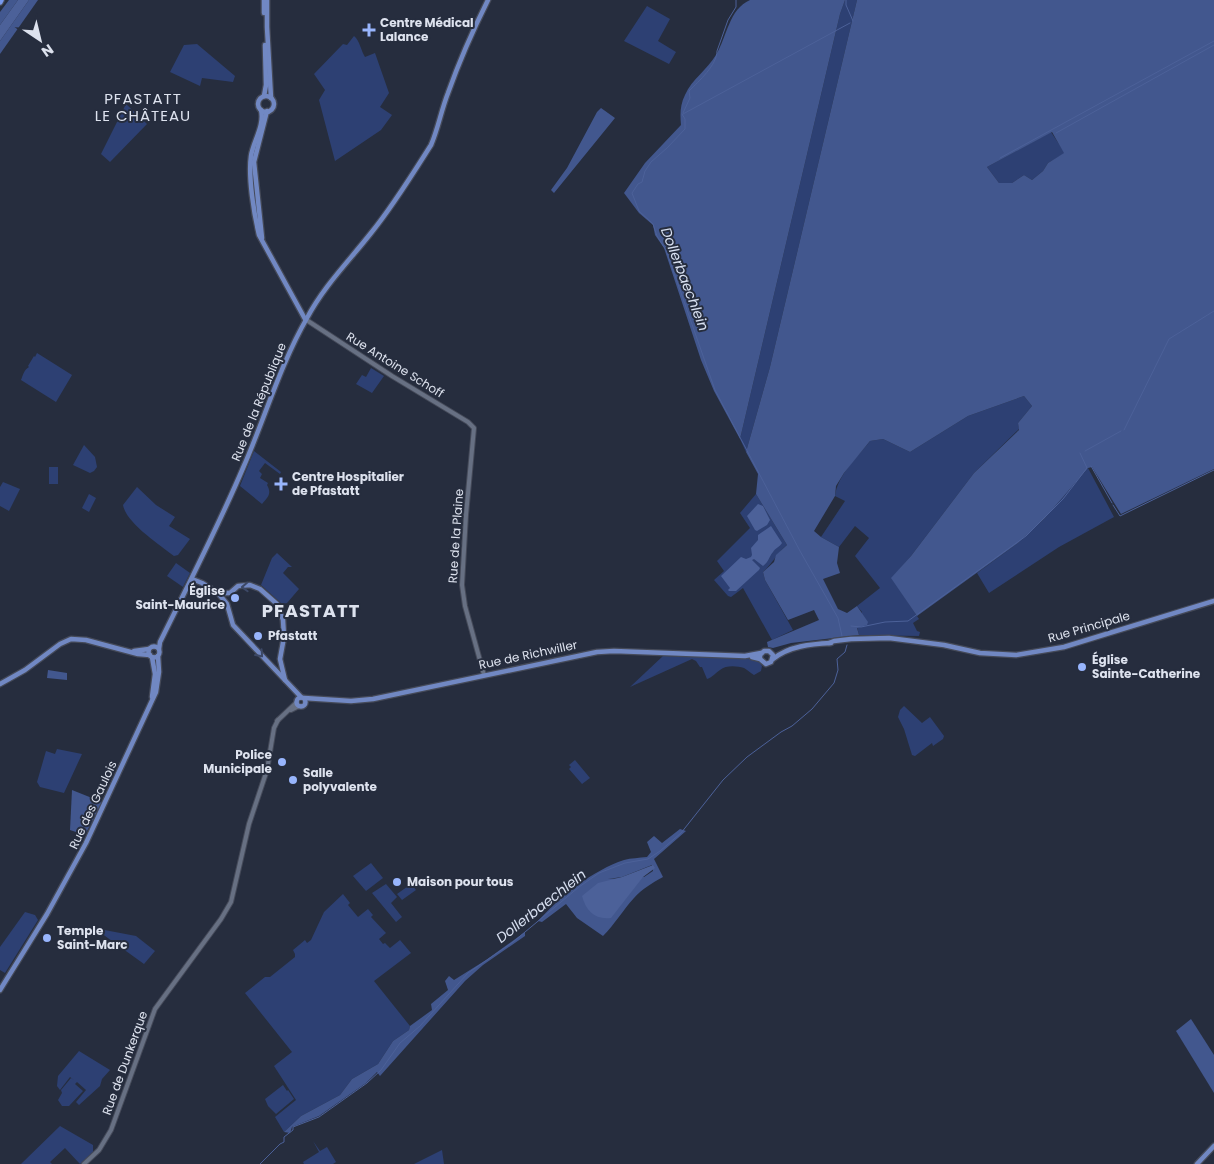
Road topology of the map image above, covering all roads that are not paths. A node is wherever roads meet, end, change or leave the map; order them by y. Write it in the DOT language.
graph roads {
  1 [pos="488,0"];
  2 [pos="265,3"];
  3 [pos="264,96"];
  4 [pos="271,98"];
  5 [pos="261,110"];
  6 [pos="267,112"];
  7 [pos="262,239"];
  8 [pos="305,320"];
  9 [pos="473,426"];
  10 [pos="194,574"];
  11 [pos="192,579"];
  12 [pos="202,583"];
  13 [pos="218,592"];
  14 [pos="1214,601"];
  15 [pos="160,642"];
  16 [pos="159,649"];
  17 [pos="784,651"];
  18 [pos="151,652"];
  19 [pos="771,652"];
  20 [pos="761,653"];
  21 [pos="158,656"];
  22 [pos="745,656"];
  23 [pos="760,659"];
  24 [pos="773,659"];
  25 [pos="484,675"];
  26 [pos="286,682"];
  27 [pos="0,684"];
  28 [pos="300,701"];
  29 [pos="151,702"];
  30 [pos="0,990"];
  31 [pos="1214,1146"];
  32 [pos="84,1164"];
  33 [pos="1197,1164"];
  1 -- 8 [label="main road, Rue de la République"];
  2 -- 3 [label="main road"];
  2 -- 4 [label="main road"];
  3 -- 4 [label="main road"];
  3 -- 5 [label="main road"];
  4 -- 6 [label="main road"];
  5 -- 6 [label="main road"];
  5 -- 7 [label="main road"];
  6 -- 7 [label="main road"];
  7 -- 8 [label="main road"];
  8 -- 9 [label="street, Rue Antoine Schoff"];
  8 -- 10 [label="main road, Rue de la République"];
  9 -- 25 [label="street, Rue de la Plaine"];
  10 -- 11 [label="main road, Rue de la République"];
  10 -- 12 [label="main road"];
  11 -- 12 [label="main road"];
  11 -- 15 [label="main road, Rue de la République"];
  12 -- 13 [label="main road"];
  13 -- 26 [label="main road, one-way"];
  26 -- 13 [label="main road, one-way"];
  14 -- 17 [label="main road, Rue Principale"];
  15 -- 16 [label="main road, Rue de la République"];
  15 -- 18 [label="main road, Rue de la République"];
  16 -- 18 [label="main road"];
  16 -- 21 [label="main road, Rue de la République"];
  17 -- 19 [label="main road, Rue Principale"];
  17 -- 24 [label="main road"];
  18 -- 21 [label="main road"];
  18 -- 27 [label="main road, Rue de la République"];
  18 -- 29 [label="main road, Rue des Gaulois"];
  19 -- 20 [label="main road"];
  19 -- 24 [label="main road"];
  20 -- 22 [label="main road, Rue de Richwiller"];
  20 -- 23 [label="main road"];
  21 -- 29 [label="main road, Rue des Gaulois"];
  22 -- 23 [label="main road, Rue de Richwiller"];
  22 -- 25 [label="main road, Rue de Richwiller"];
  23 -- 24 [label="main road"];
  25 -- 28 [label="main road, Rue de Richwiller"];
  26 -- 28 [label="main road"];
  28 -- 32 [label="street, Rue de Dunkerque"];
  29 -- 30 [label="main road, Rue des Gaulois"];
  31 -- 33 [label="main road"];
}
